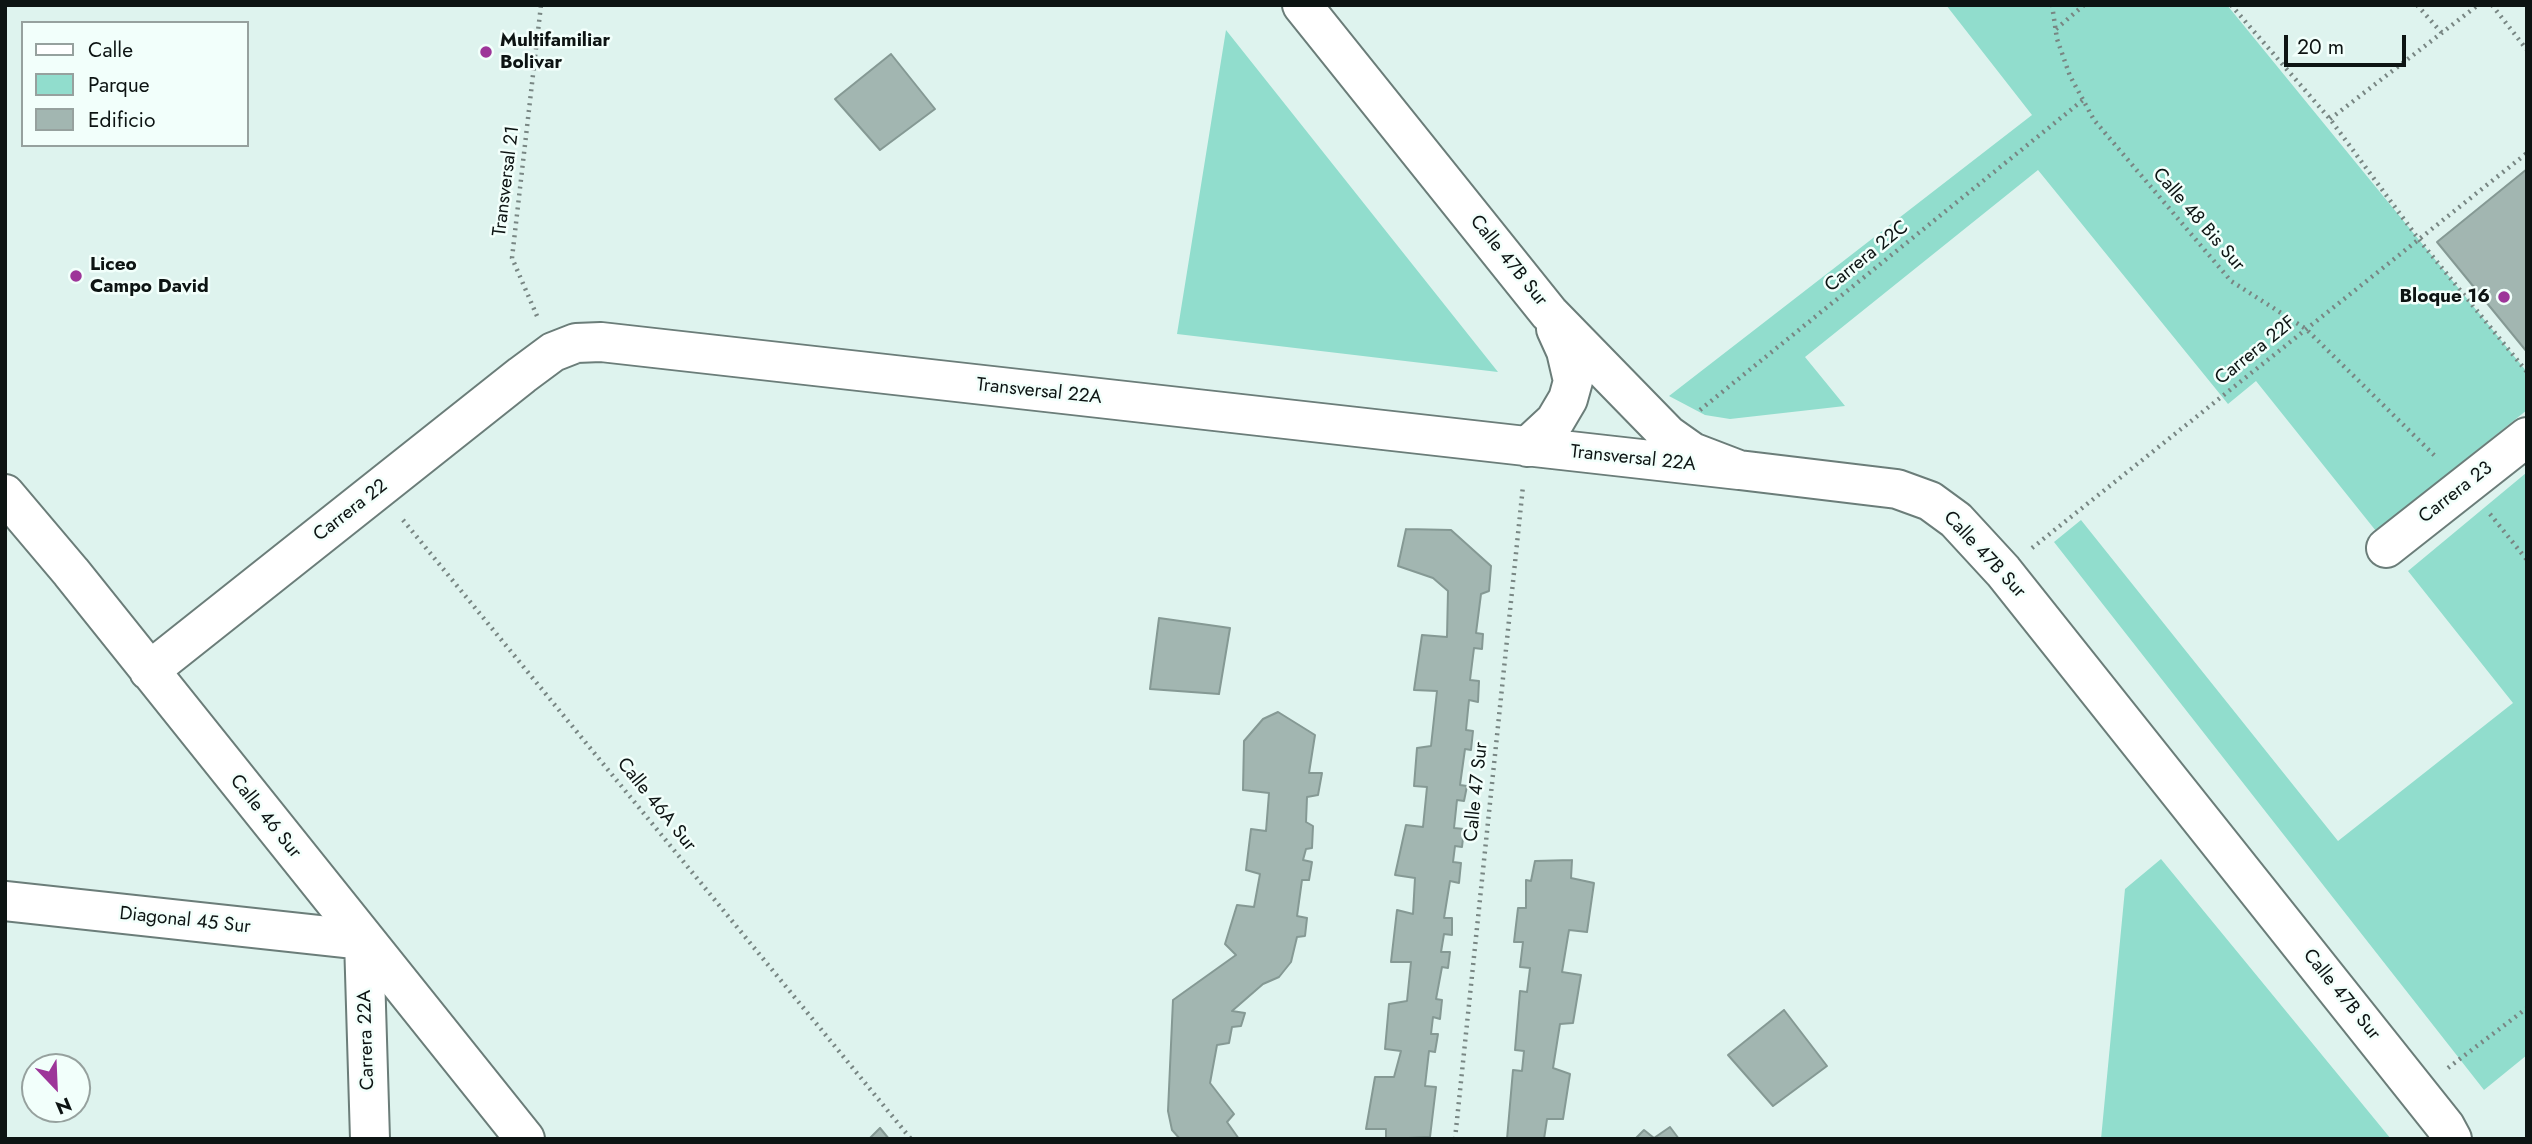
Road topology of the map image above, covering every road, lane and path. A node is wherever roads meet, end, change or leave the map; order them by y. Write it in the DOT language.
graph roads {
  1 [pos="541,5"];
  2 [pos="1302,5"];
  3 [pos="2052,5"];
  4 [pos="2084,5"];
  5 [pos="2231,5"];
  6 [pos="2417,5"];
  7 [pos="2478,5"];
  8 [pos="2492,5"];
  9 [pos="2056,29"];
  10 [pos="2442,33"];
  11 [pos="2527,50"];
  12 [pos="2083,100"];
  13 [pos="2330,119"];
  14 [pos="2527,153"];
  15 [pos="2420,241"];
  16 [pos="1549,313"];
  17 [pos="2306,329"];
  18 [pos="553,352"];
  19 [pos="2527,372"];
  20 [pos="1668,435"];
  21 [pos="2527,437"];
  22 [pos="1527,447"];
  23 [pos="1740,470"];
  24 [pos="2466,485"];
  25 [pos="378,490"];
  26 [pos="5,494"];
  27 [pos="2386,548"];
  28 [pos="2527,560"];
  29 [pos="2003,571"];
  30 [pos="149,671"];
  31 [pos="5,901"];
  32 [pos="364,940"];
  33 [pos="2527,1008"];
  34 [pos="2417,1091"];
  35 [pos="370,1139"];
  36 [pos="525,1139"];
  37 [pos="911,1139"];
  38 [pos="1455,1139"];
  39 [pos="2452,1139"];
  1 -- 18 [label="path, Transversal 21"];
  2 -- 16 [label="street, Calle 47B Sur"];
  3 -- 9 [label="path, Calle 48 Bis Sur"];
  4 -- 9 [label="path"];
  5 -- 13 [label="path"];
  6 -- 10 [label="path"];
  7 -- 10 [label="path"];
  8 -- 11 [label="path"];
  9 -- 12 [label="path, Calle 48 Bis Sur"];
  10 -- 13 [label="path"];
  12 -- 17 [label="path, Calle 48 Bis Sur"];
  12 -- 20 [label="path, Carrera 22C"];
  13 -- 15 [label="path"];
  14 -- 15 [label="path, Carrera 22F"];
  15 -- 17 [label="path, Carrera 22F"];
  15 -- 19 [label="path"];
  16 -- 20 [label="street, Calle 47B Sur"];
  16 -- 22 [label="street, Transversal 22A"];
  17 -- 24 [label="path, Calle 48 Bis Sur"];
  17 -- 29 [label="path, Carrera 22F"];
  18 -- 22 [label="street, Transversal 22A"];
  18 -- 25 [label="street, Carrera 22"];
  20 -- 23 [label="street, Calle 47B Sur"];
  21 -- 24 [label="street, Carrera 23"];
  22 -- 23 [label="street, Transversal 22A"];
  22 -- 38 [label="path, Calle 47 Sur"];
  23 -- 29 [label="street, Calle 47B Sur"];
  24 -- 27 [label="street, Carrera 23"];
  24 -- 28 [label="path, Calle 48 Bis Sur"];
  25 -- 30 [label="street, Carrera 22"];
  25 -- 37 [label="path, Calle 46A Sur"];
  26 -- 30 [label="street, Calle 46 Sur"];
  29 -- 34 [label="street, Calle 47B Sur"];
  30 -- 32 [label="street, Calle 46 Sur"];
  31 -- 32 [label="street, Diagonal 45 Sur"];
  32 -- 35 [label="street, Carrera 22A"];
  32 -- 36 [label="street, Calle 46 Sur"];
  33 -- 34 [label="path"];
  34 -- 39 [label="street, Calle 47B Sur"];
}
